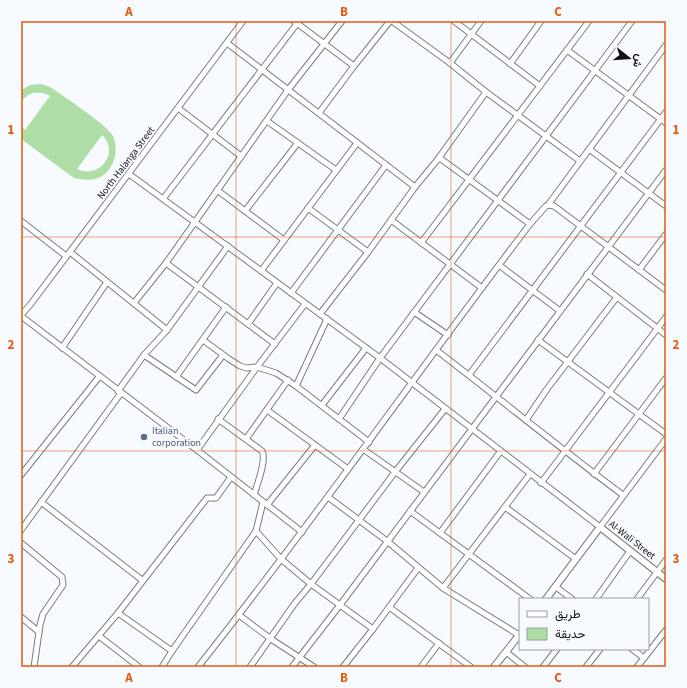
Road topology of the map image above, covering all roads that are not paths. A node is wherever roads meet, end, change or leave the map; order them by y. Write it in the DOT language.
graph roads {
  1 [pos="243,21"];
  2 [pos="342,21"];
  3 [pos="391,21"];
  4 [pos="454,21"];
  5 [pos="481,21"];
  6 [pos="542,21"];
  7 [pos="589,21"];
  8 [pos="632,21"];
  9 [pos="297,22"];
  10 [pos="471,34"];
  11 [pos="227,43"];
  12 [pos="325,44"];
  13 [pos="666,45"];
  14 [pos="567,50"];
  15 [pos="450,63"];
  16 [pos="510,64"];
  17 [pos="354,66"];
  18 [pos="261,70"];
  19 [pos="595,71"];
  20 [pos="540,86"];
  21 [pos="288,90"];
  22 [pos="486,92"];
  23 [pos="629,96"];
  24 [pos="178,108"];
  25 [pos="666,112"];
  26 [pos="319,113"];
  27 [pos="517,115"];
  28 [pos="661,119"];
  29 [pos="267,121"];
  30 [pos="666,123"];
  31 [pos="212,135"];
  32 [pos="546,136"];
  33 [pos="357,143"];
  34 [pos="297,144"];
  35 [pos="589,149"];
  36 [pos="241,156"];
  37 [pos="438,159"];
  38 [pos="580,161"];
  39 [pos="386,165"];
  40 [pos="336,170"];
  41 [pos="666,170"];
  42 [pos="621,172"];
  43 [pos="129,174"];
  44 [pos="468,180"];
  45 [pos="415,187"];
  46 [pos="217,190"];
  47 [pos="649,193"];
  48 [pos="163,199"];
  49 [pos="498,201"];
  50 [pos="548,205"];
  51 [pos="666,206"];
  52 [pos="308,208"];
  53 [pos="245,211"];
  54 [pos="391,220"];
  55 [pos="21,221"];
  56 [pos="195,223"];
  57 [pos="530,224"];
  58 [pos="580,226"];
  59 [pos="338,229"];
  60 [pos="666,234"];
  61 [pos="284,240"];
  62 [pos="421,243"];
  63 [pos="228,246"];
  64 [pos="608,247"];
  65 [pos="368,252"];
  66 [pos="68,254"];
  67 [pos="166,264"];
  68 [pos="450,264"];
  69 [pos="499,265"];
  70 [pos="639,270"];
  71 [pos="261,271"];
  72 [pos="587,274"];
  73 [pos="107,282"];
  74 [pos="277,283"];
  75 [pos="199,287"];
  76 [pos="482,288"];
  77 [pos="532,290"];
  78 [pos="666,290"];
  79 [pos="291,293"];
  80 [pos="617,297"];
  81 [pos="134,303"];
  82 [pos="305,304"];
  83 [pos="226,307"];
  84 [pos="560,310"];
  85 [pos="414,312"];
  86 [pos="320,314"];
  87 [pos="666,317"];
  88 [pos="22,318"];
  89 [pos="327,320"];
  90 [pos="248,324"];
  91 [pos="658,329"];
  92 [pos="167,330"];
  93 [pos="448,335"];
  94 [pos="666,335"];
  95 [pos="203,340"];
  96 [pos="538,340"];
  97 [pos="275,344"];
  98 [pos="62,348"];
  99 [pos="366,348"];
  100 [pos="436,350"];
  101 [pos="144,355"];
  102 [pos="223,355"];
  103 [pos="380,358"];
  104 [pos="569,362"];
  105 [pos="257,367"];
  106 [pos="469,375"];
  107 [pos="99,377"];
  108 [pos="176,377"];
  109 [pos="666,378"];
  110 [pos="288,380"];
  111 [pos="411,384"];
  112 [pos="296,386"];
  113 [pos="119,392"];
  114 [pos="610,392"];
  115 [pos="497,396"];
  116 [pos="322,406"];
  117 [pos="445,409"];
  118 [pos="267,410"];
  119 [pos="639,414"];
  120 [pos="338,419"];
  121 [pos="218,420"];
  122 [pos="526,420"];
  123 [pos="471,429"];
  124 [pos="666,434"];
  125 [pos="246,439"];
  126 [pos="666,439"];
  127 [pos="369,442"];
  128 [pos="315,445"];
  129 [pos="363,449"];
  130 [pos="197,450"];
  131 [pos="565,451"];
  132 [pos="500,452"];
  133 [pos="348,469"];
  134 [pos="396,472"];
  135 [pos="530,474"];
  136 [pos="594,474"];
  137 [pos="21,475"];
  138 [pos="231,477"];
  139 [pos="541,483"];
  140 [pos="424,492"];
  141 [pos="254,496"];
  142 [pos="623,496"];
  143 [pos="328,497"];
  144 [pos="41,502"];
  145 [pos="265,504"];
  146 [pos="505,507"];
  147 [pos="410,511"];
  148 [pos="359,520"];
  149 [pos="600,527"];
  150 [pos="21,530"];
  151 [pos="256,531"];
  152 [pos="302,532"];
  153 [pos="440,533"];
  154 [pos="388,541"];
  155 [pos="21,544"];
  156 [pos="630,551"];
  157 [pos="469,554"];
  158 [pos="281,559"];
  159 [pos="576,559"];
  160 [pos="666,560"];
  161 [pos="418,568"];
  162 [pos="657,572"];
  163 [pos="666,579"];
  164 [pos="142,580"];
  165 [pos="311,584"];
  166 [pos="556,587"];
  167 [pos="443,588"];
  168 [pos="529,598"];
  169 [pos="547,598"];
  170 [pos="571,598"];
  171 [pos="597,598"];
  172 [pos="638,598"];
  173 [pos="340,605"];
  174 [pos="389,607"];
  175 [pos="118,613"];
  176 [pos="239,615"];
  177 [pos="21,617"];
  178 [pos="373,629"];
  179 [pos="666,630"];
  180 [pos="39,632"];
  181 [pos="519,633"];
  182 [pos="519,635"];
  183 [pos="99,636"];
  184 [pos="271,639"];
  185 [pos="439,643"];
  186 [pos="556,650"];
  187 [pos="599,650"];
  188 [pos="633,650"];
  189 [pos="172,651"];
  190 [pos="506,652"];
  191 [pos="299,656"];
  192 [pos="644,658"];
  193 [pos="640,666"];
  194 [pos="34,667"];
  195 [pos="72,667"];
  196 [pos="139,667"];
  197 [pos="162,667"];
  198 [pos="198,667"];
  199 [pos="250,667"];
  200 [pos="292,667"];
  201 [pos="314,667"];
  202 [pos="343,667"];
  203 [pos="421,667"];
  204 [pos="470,667"];
  205 [pos="494,667"];
  206 [pos="525,667"];
  207 [pos="543,667"];
  208 [pos="586,667"];
  1 -- 11 [label="street, North Halanga Street"];
  2 -- 12 [label="street"];
  3 -- 15 [label="street"];
  3 -- 17 [label="street"];
  4 -- 10 [label="street"];
  5 -- 10 [label="street"];
  6 -- 16 [label="street"];
  7 -- 14 [label="street"];
  8 -- 19 [label="street"];
  9 -- 12 [label="street"];
  9 -- 18 [label="street"];
  10 -- 15 [label="street"];
  10 -- 16 [label="street"];
  11 -- 18 [label="street"];
  11 -- 24 [label="street, North Halanga Street"];
  12 -- 17 [label="street"];
  12 -- 21 [label="street"];
  13 -- 23 [label="street"];
  14 -- 19 [label="street"];
  14 -- 20 [label="street"];
  15 -- 22 [label="street"];
  16 -- 20 [label="street"];
  17 -- 26 [label="street"];
  18 -- 21 [label="street"];
  18 -- 31 [label="street"];
  19 -- 23 [label="street"];
  19 -- 32 [label="street"];
  20 -- 27 [label="street"];
  21 -- 26 [label="street"];
  21 -- 29 [label="street"];
  22 -- 27 [label="street"];
  22 -- 37 [label="street"];
  23 -- 28 [label="street"];
  23 -- 35 [label="street"];
  24 -- 31 [label="street"];
  24 -- 43 [label="street, North Halanga Street"];
  25 -- 28 [label="street"];
  26 -- 33 [label="street"];
  27 -- 32 [label="street"];
  27 -- 44 [label="street"];
  28 -- 30 [label="street"];
  28 -- 42 [label="street"];
  29 -- 34 [label="street"];
  29 -- 36 [label="street"];
  31 -- 36 [label="street"];
  31 -- 48 [label="street"];
  32 -- 38 [label="street"];
  32 -- 49 [label="street"];
  33 -- 39 [label="street"];
  33 -- 40 [label="street"];
  34 -- 40 [label="street"];
  34 -- 53 [label="street"];
  35 -- 38 [label="street"];
  35 -- 42 [label="street"];
  36 -- 46 [label="street"];
  37 -- 44 [label="street"];
  37 -- 45 [label="street"];
  38 -- 50 [label="street"];
  39 -- 45 [label="street"];
  39 -- 59 [label="street"];
  40 -- 52 [label="street"];
  41 -- 47 [label="street"];
  42 -- 47 [label="street"];
  42 -- 58 [label="street"];
  43 -- 48 [label="street"];
  43 -- 66 [label="street, North Halanga Street"];
  44 -- 49 [label="street"];
  44 -- 62 [label="street"];
  45 -- 54 [label="street"];
  46 -- 53 [label="street"];
  46 -- 56 [label="street"];
  47 -- 51 [label="street"];
  47 -- 64 [label="street"];
  48 -- 56 [label="street"];
  49 -- 57 [label="street"];
  49 -- 68 [label="street"];
  50 -- 57 [label="street"];
  50 -- 58 [label="street"];
  52 -- 59 [label="street"];
  52 -- 61 [label="street"];
  53 -- 61 [label="street"];
  54 -- 62 [label="street"];
  54 -- 65 [label="street"];
  55 -- 66 [label="street"];
  56 -- 63 [label="street"];
  56 -- 67 [label="street"];
  57 -- 69 [label="street"];
  58 -- 64 [label="street"];
  58 -- 77 [label="street"];
  59 -- 65 [label="street"];
  59 -- 79 [label="street"];
  60 -- 70 [label="street"];
  61 -- 71 [label="street"];
  62 -- 68 [label="street"];
  63 -- 71 [label="street"];
  63 -- 75 [label="street"];
  64 -- 70 [label="street"];
  64 -- 72 [label="street"];
  65 -- 86 [label="street"];
  66 -- 73 [label="street"];
  66 -- 88 [label="street, North Halanga Street"];
  67 -- 75 [label="street"];
  67 -- 81 [label="street"];
  68 -- 76 [label="street"];
  68 -- 85 [label="street"];
  69 -- 76 [label="street"];
  69 -- 77 [label="street"];
  70 -- 78 [label="street"];
  71 -- 74 [label="street"];
  72 -- 80 [label="street"];
  72 -- 84 [label="street"];
  73 -- 81 [label="street"];
  73 -- 98 [label="street"];
  74 -- 79 [label="street"];
  74 -- 90 [label="street"];
  75 -- 83 [label="street"];
  75 -- 92 [label="street"];
  76 -- 93 [label="street"];
  77 -- 84 [label="street"];
  77 -- 106 [label="street"];
  79 -- 82 [label="street"];
  80 -- 91 [label="street"];
  80 -- 104 [label="street"];
  81 -- 92 [label="street"];
  82 -- 86 [label="street"];
  82 -- 97 [label="street"];
  83 -- 90 [label="street"];
  83 -- 95 [label="street"];
  84 -- 96 [label="street"];
  85 -- 93 [label="street"];
  85 -- 103 [label="street"];
  86 -- 89 [label="street"];
  87 -- 91 [label="street"];
  88 -- 98 [label="street"];
  89 -- 99 [label="street"];
  89 -- 112 [label="street"];
  90 -- 97 [label="street"];
  91 -- 94 [label="street"];
  91 -- 114 [label="street"];
  92 -- 101 [label="street"];
  93 -- 100 [label="street"];
  95 -- 102 [label="street"];
  95 -- 108 [label="street"];
  96 -- 104 [label="street"];
  96 -- 115 [label="street"];
  97 -- 105 [label="street"];
  98 -- 107 [label="street"];
  99 -- 103 [label="street"];
  99 -- 116 [label="street"];
  100 -- 106 [label="street"];
  100 -- 111 [label="street"];
  101 -- 108 [label="street"];
  101 -- 113 [label="street"];
  102 -- 105 [label="street"];
  102 -- 108 [label="street"];
  103 -- 111 [label="street"];
  103 -- 120 [label="street"];
  104 -- 114 [label="street"];
  104 -- 122 [label="street"];
  105 -- 110 [label="street"];
  105 -- 121 [label="street"];
  106 -- 115 [label="street"];
  107 -- 113 [label="street"];
  107 -- 137 [label="street"];
  109 -- 119 [label="street"];
  110 -- 112 [label="street"];
  110 -- 118 [label="street"];
  111 -- 117 [label="street"];
  111 -- 127 [label="street"];
  112 -- 116 [label="street"];
  113 -- 130 [label="street"];
  113 -- 144 [label="street"];
  114 -- 119 [label="street"];
  114 -- 131 [label="street"];
  115 -- 122 [label="street"];
  115 -- 123 [label="street"];
  116 -- 120 [label="street"];
  117 -- 123 [label="street"];
  117 -- 134 [label="street"];
  118 -- 125 [label="street"];
  118 -- 128 [label="street"];
  119 -- 124 [label="street"];
  119 -- 136 [label="street"];
  120 -- 127 [label="street"];
  121 -- 125 [label="street"];
  121 -- 130 [label="street"];
  122 -- 131 [label="street"];
  123 -- 132 [label="street"];
  123 -- 140 [label="street"];
  125 -- 141 [label="street"];
  126 -- 142 [label="street"];
  127 -- 129 [label="street"];
  128 -- 133 [label="street"];
  128 -- 145 [label="street"];
  129 -- 133 [label="street"];
  129 -- 134 [label="street"];
  130 -- 138 [label="street"];
  131 -- 136 [label="street"];
  131 -- 139 [label="street"];
  132 -- 135 [label="street"];
  132 -- 153 [label="street"];
  133 -- 143 [label="street"];
  134 -- 140 [label="street"];
  134 -- 148 [label="street"];
  135 -- 139 [label="street"];
  135 -- 146 [label="street"];
  136 -- 142 [label="street"];
  138 -- 141 [label="street"];
  138 -- 164 [label="street"];
  139 -- 149 [label="street"];
  140 -- 147 [label="street"];
  141 -- 145 [label="street"];
  142 -- 149 [label="street"];
  143 -- 148 [label="street"];
  143 -- 152 [label="street"];
  144 -- 150 [label="street"];
  144 -- 164 [label="street"];
  145 -- 151 [label="street"];
  145 -- 152 [label="street"];
  146 -- 157 [label="street"];
  146 -- 159 [label="street"];
  147 -- 153 [label="street"];
  147 -- 154 [label="street"];
  148 -- 154 [label="street"];
  148 -- 165 [label="street"];
  149 -- 156 [label="main road, Al-Wali Street"];
  149 -- 159 [label="main road, Al-Wali Street"];
  151 -- 158 [label="street"];
  151 -- 189 [label="street"];
  152 -- 158 [label="street"];
  153 -- 157 [label="street"];
  154 -- 161 [label="street"];
  154 -- 173 [label="street"];
  155 -- 180 [label="street"];
  156 -- 162 [label="main road, Al-Wali Street"];
  156 -- 171 [label="street"];
  157 -- 167 [label="street"];
  157 -- 168 [label="street"];
  158 -- 165 [label="street"];
  158 -- 176 [label="street"];
  159 -- 166 [label="main road, Al-Wali Street"];
  160 -- 162 [label="street"];
  161 -- 167 [label="street"];
  161 -- 174 [label="street"];
  162 -- 163 [label="main road, Al-Wali Street"];
  162 -- 172 [label="street"];
  164 -- 175 [label="street"];
  165 -- 173 [label="street"];
  165 -- 184 [label="street"];
  166 -- 169 [label="main road, Al-Wali Street"];
  166 -- 170 [label="street"];
  167 -- 181 [label="street"];
  173 -- 178 [label="street"];
  173 -- 191 [label="street"];
  174 -- 178 [label="street"];
  174 -- 185 [label="street"];
  175 -- 183 [label="street"];
  175 -- 189 [label="street"];
  176 -- 184 [label="street"];
  176 -- 198 [label="street"];
  177 -- 180 [label="street"];
  178 -- 202 [label="street"];
  179 -- 192 [label="street"];
  180 -- 194 [label="street"];
  182 -- 190 [label="main road"];
  183 -- 195 [label="street"];
  183 -- 196 [label="street"];
  184 -- 191 [label="street"];
  184 -- 199 [label="street"];
  185 -- 203 [label="street"];
  185 -- 204 [label="street"];
  186 -- 207 [label="street"];
  187 -- 208 [label="street"];
  188 -- 192 [label="street"];
  189 -- 197 [label="street"];
  190 -- 205 [label="main road"];
  190 -- 206 [label="street"];
  191 -- 200 [label="street"];
  191 -- 201 [label="street"];
  192 -- 193 [label="street"];
}
